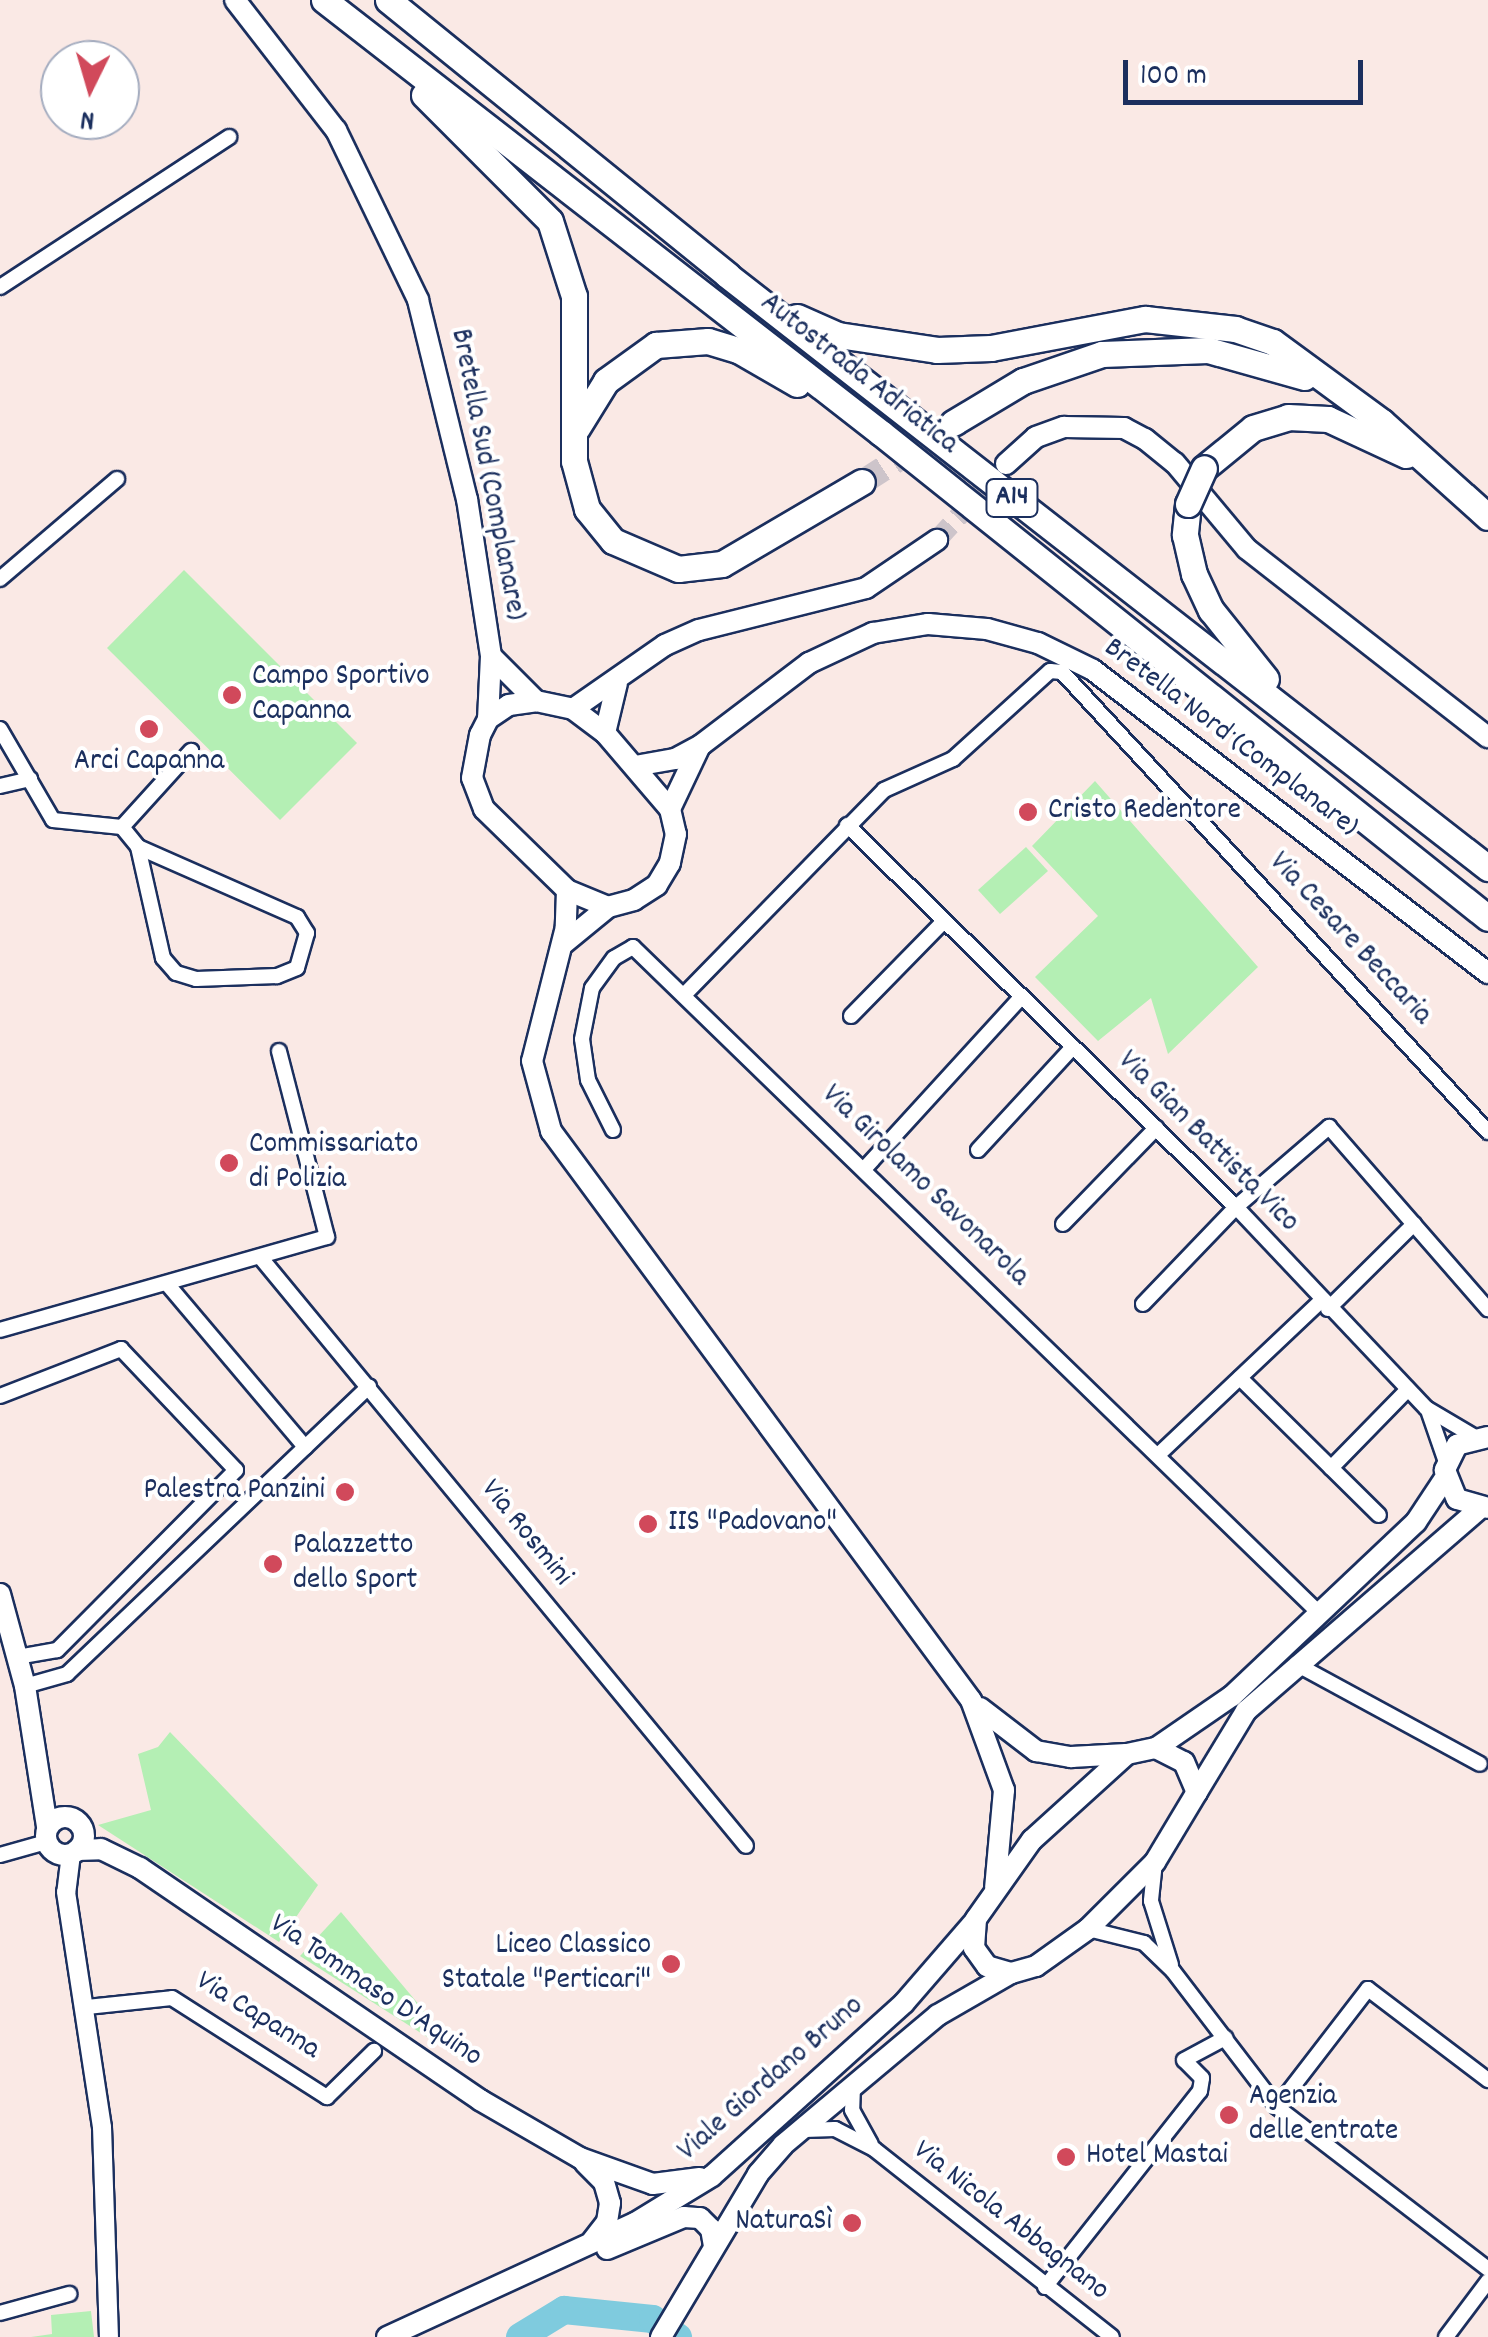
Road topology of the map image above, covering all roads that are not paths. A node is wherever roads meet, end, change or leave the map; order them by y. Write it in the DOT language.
graph roads {
  1 [pos="235,0"];
  2 [pos="324,0"];
  3 [pos="388,0"];
  4 [pos="346,18"];
  5 [pos="229,137"];
  6 [pos="727,275"];
  7 [pos="0,287"];
  8 [pos="1336,392"];
  9 [pos="953,423"];
  10 [pos="880,432"];
  11 [pos="575,433"];
  12 [pos="1006,464"];
  13 [pos="1428,466"];
  14 [pos="117,479"];
  15 [pos="862,482"];
  16 [pos="1488,517"];
  17 [pos="938,540"];
  18 [pos="0,579"];
  19 [pos="490,656"];
  20 [pos="618,682"];
  21 [pos="536,701"];
  22 [pos="573,709"];
  23 [pos="1299,717"];
  24 [pos="488,719"];
  25 [pos="0,729"];
  26 [pos="605,733"];
  27 [pos="1488,737"];
  28 [pos="701,746"];
  29 [pos="191,751"];
  30 [pos="635,766"];
  31 [pos="30,780"];
  32 [pos="0,786"];
  33 [pos="670,809"];
  34 [pos="847,825"];
  35 [pos="122,827"];
  36 [pos="138,847"];
  37 [pos="1488,868"];
  38 [pos="567,890"];
  39 [pos="608,907"];
  40 [pos="1488,918"];
  41 [pos="942,923"];
  42 [pos="562,946"];
  43 [pos="1488,973"];
  44 [pos="684,994"];
  45 [pos="1022,996"];
  46 [pos="851,1016"];
  47 [pos="1073,1047"];
  48 [pos="279,1051"];
  49 [pos="1156,1128"];
  50 [pos="613,1130"];
  51 [pos="1488,1132"];
  52 [pos="978,1150"];
  53 [pos="866,1168"];
  54 [pos="1236,1207"];
  55 [pos="1062,1224"];
  56 [pos="1414,1224"];
  57 [pos="261,1258"];
  58 [pos="169,1286"];
  59 [pos="1143,1304"];
  60 [pos="1324,1306"];
  61 [pos="1488,1309"];
  62 [pos="0,1330"];
  63 [pos="1240,1378"];
  64 [pos="368,1386"];
  65 [pos="1408,1389"];
  66 [pos="0,1396"];
  67 [pos="1426,1408"];
  68 [pos="1481,1437"];
  69 [pos="304,1447"];
  70 [pos="1158,1455"];
  71 [pos="1330,1468"];
  72 [pos="1446,1470"];
  73 [pos="1483,1508"];
  74 [pos="1379,1515"];
  75 [pos="0,1594"];
  76 [pos="1321,1615"];
  77 [pos="18,1658"];
  78 [pos="1296,1664"];
  79 [pos="24,1686"];
  80 [pos="971,1700"];
  81 [pos="1156,1748"];
  82 [pos="1127,1754"];
  83 [pos="1480,1764"];
  84 [pos="43,1780"];
  85 [pos="1197,1792"];
  86 [pos="74,1821"];
  87 [pos="47,1835"];
  88 [pos="746,1846"];
  89 [pos="74,1852"];
  90 [pos="0,1855"];
  91 [pos="1155,1862"];
  92 [pos="140,1868"];
  93 [pos="995,1888"];
  94 [pos="976,1919"];
  95 [pos="1088,1929"];
  96 [pos="1173,1971"];
  97 [pos="1012,1973"];
  98 [pos="88,2008"];
  99 [pos="1225,2038"];
  100 [pos="374,2051"];
  101 [pos="1488,2080"];
  102 [pos="854,2083"];
  103 [pos="1277,2107"];
  104 [pos="800,2130"];
  105 [pos="874,2149"];
  106 [pos="580,2158"];
  107 [pos="712,2176"];
  108 [pos="587,2247"];
  109 [pos="711,2252"];
  110 [pos="1488,2269"];
  111 [pos="525,2276"];
  112 [pos="1488,2280"];
  113 [pos="1046,2288"];
  114 [pos="69,2294"];
  115 [pos="0,2313"];
  116 [pos="109,2337"];
  117 [pos="387,2337"];
  118 [pos="661,2337"];
  119 [pos="1112,2337"];
  120 [pos="1446,2337"];
  1 -- 19 [label="main road, Bretella Sud (Complanare)"];
  2 -- 4 [label="highway, Autostrada Adriatica / A14"];
  3 -- 6 [label="highway, Autostrada Adriatica / A14"];
  4 -- 10 [label="highway, Autostrada Adriatica / A14"];
  4 -- 11 [label="highway"];
  5 -- 7 [label="street"];
  6 -- 8 [label="highway"];
  6 -- 23 [label="highway, Autostrada Adriatica / A14"];
  8 -- 9 [label="highway"];
  8 -- 13 [label="highway"];
  10 -- 11 [label="highway"];
  10 -- 40 [label="highway, Autostrada Adriatica / A14"];
  11 -- 15 [label="highway"];
  12 -- 27 [label="main road"];
  13 -- 16 [label="highway"];
  13 -- 23 [label="highway, bridge"];
  14 -- 18 [label="street"];
  17 -- 20 [label="main road"];
  19 -- 21 [label="main road, Bretella Sud (Complanare)"];
  19 -- 24 [label="main road, Bretella Sud (Complanare)"];
  20 -- 22 [label="main road"];
  20 -- 26 [label="main road"];
  21 -- 22 [label="main road"];
  21 -- 24 [label="main road"];
  22 -- 26 [label="main road"];
  23 -- 37 [label="highway, Autostrada Adriatica / A14"];
  24 -- 38 [label="main road"];
  25 -- 31 [label="street"];
  26 -- 30 [label="main road"];
  28 -- 30 [label="main road, Bretella Nord (Complanare)"];
  28 -- 33 [label="main road, Bretella Nord (Complanare)"];
  28 -- 43 [label="main road, Bretella Nord (Complanare)"];
  29 -- 35 [label="street"];
  30 -- 33 [label="main road"];
  31 -- 32 [label="street"];
  31 -- 35 [label="street"];
  33 -- 39 [label="main road"];
  34 -- 41 [label="street, Via Gian Battista Vico"];
  34 -- 44 [label="street, Via Cesare Beccaria"];
  34 -- 51 [label="street, Via Cesare Beccaria"];
  35 -- 36 [label="street"];
  36 -- 36 [label="street"];
  38 -- 39 [label="main road"];
  38 -- 42 [label="main road"];
  39 -- 42 [label="main road"];
  41 -- 45 [label="street, Via Gian Battista Vico"];
  41 -- 46 [label="street"];
  42 -- 80 [label="main road"];
  44 -- 50 [label="street, Via Girolamo Savonarola"];
  44 -- 53 [label="street, Via Girolamo Savonarola"];
  45 -- 47 [label="street, Via Gian Battista Vico"];
  45 -- 53 [label="street"];
  47 -- 49 [label="street, Via Gian Battista Vico"];
  47 -- 52 [label="street"];
  48 -- 57 [label="street"];
  49 -- 54 [label="street, Via Gian Battista Vico"];
  49 -- 55 [label="street"];
  53 -- 70 [label="street, Via Girolamo Savonarola"];
  54 -- 56 [label="street"];
  54 -- 59 [label="street"];
  54 -- 60 [label="street, Via Gian Battista Vico"];
  56 -- 60 [label="street"];
  56 -- 61 [label="street"];
  57 -- 58 [label="street"];
  57 -- 64 [label="street, Via Rosmini"];
  58 -- 62 [label="street"];
  58 -- 69 [label="street"];
  60 -- 63 [label="street"];
  60 -- 65 [label="street, Via Gian Battista Vico"];
  63 -- 70 [label="street"];
  63 -- 71 [label="street"];
  64 -- 69 [label="street"];
  64 -- 88 [label="street, Via Rosmini"];
  65 -- 67 [label="street, Via Gian Battista Vico"];
  65 -- 71 [label="street"];
  66 -- 77 [label="street"];
  67 -- 68 [label="street, Via Gian Battista Vico"];
  67 -- 72 [label="street, Via Gian Battista Vico"];
  68 -- 72 [label="main road"];
  69 -- 79 [label="street"];
  70 -- 76 [label="street, Via Girolamo Savonarola"];
  71 -- 74 [label="street"];
  72 -- 73 [label="main road"];
  72 -- 76 [label="main road"];
  73 -- 78 [label="main road, Viale Giordano Bruno"];
  75 -- 77 [label="main road"];
  76 -- 81 [label="main road"];
  77 -- 79 [label="main road"];
  78 -- 83 [label="street"];
  78 -- 85 [label="main road, Viale Giordano Bruno"];
  79 -- 84 [label="main road"];
  80 -- 82 [label="main road"];
  80 -- 93 [label="main road"];
  81 -- 82 [label="main road"];
  81 -- 85 [label="main road"];
  82 -- 93 [label="main road, Viale Giordano Bruno"];
  84 -- 86 [label="main road"];
  84 -- 87 [label="main road"];
  85 -- 91 [label="main road, Viale Giordano Bruno"];
  86 -- 87 [label="main road"];
  86 -- 89 [label="main road"];
  86 -- 92 [label="main road, Via Tommaso D'Aquino"];
  87 -- 89 [label="main road"];
  87 -- 90 [label="street"];
  89 -- 92 [label="main road, Via Tommaso D'Aquino"];
  89 -- 98 [label="street"];
  91 -- 95 [label="main road, Viale Giordano Bruno"];
  91 -- 96 [label="street"];
  92 -- 106 [label="main road, Via Tommaso D'Aquino"];
  93 -- 94 [label="main road, Viale Giordano Bruno"];
  94 -- 97 [label="main road"];
  94 -- 107 [label="main road, Viale Giordano Bruno"];
  95 -- 96 [label="street"];
  95 -- 97 [label="main road, Viale Giordano Bruno"];
  96 -- 99 [label="street"];
  97 -- 102 [label="main road, Viale Giordano Bruno"];
  98 -- 100 [label="street, Via Capanna"];
  98 -- 116 [label="street"];
  99 -- 103 [label="street"];
  99 -- 113 [label="street"];
  101 -- 103 [label="street"];
  102 -- 104 [label="main road, Viale Giordano Bruno"];
  102 -- 105 [label="street, Via Nicola Abbagnano"];
  103 -- 110 [label="street"];
  104 -- 105 [label="street, Via Nicola Abbagnano"];
  104 -- 109 [label="main road, Viale Giordano Bruno"];
  105 -- 113 [label="street, Via Nicola Abbagnano"];
  106 -- 107 [label="main road, Via Tommaso D'Aquino"];
  106 -- 108 [label="main road, Via Tommaso D'Aquino"];
  107 -- 108 [label="main road, Viale Giordano Bruno"];
  108 -- 111 [label="main road, Viale Giordano Bruno"];
  109 -- 111 [label="main road, Viale Giordano Bruno"];
  109 -- 118 [label="main road"];
  111 -- 117 [label="main road, Viale Giordano Bruno"];
  112 -- 120 [label="street"];
  113 -- 119 [label="street, Via Nicola Abbagnano"];
  114 -- 115 [label="street"];
}
